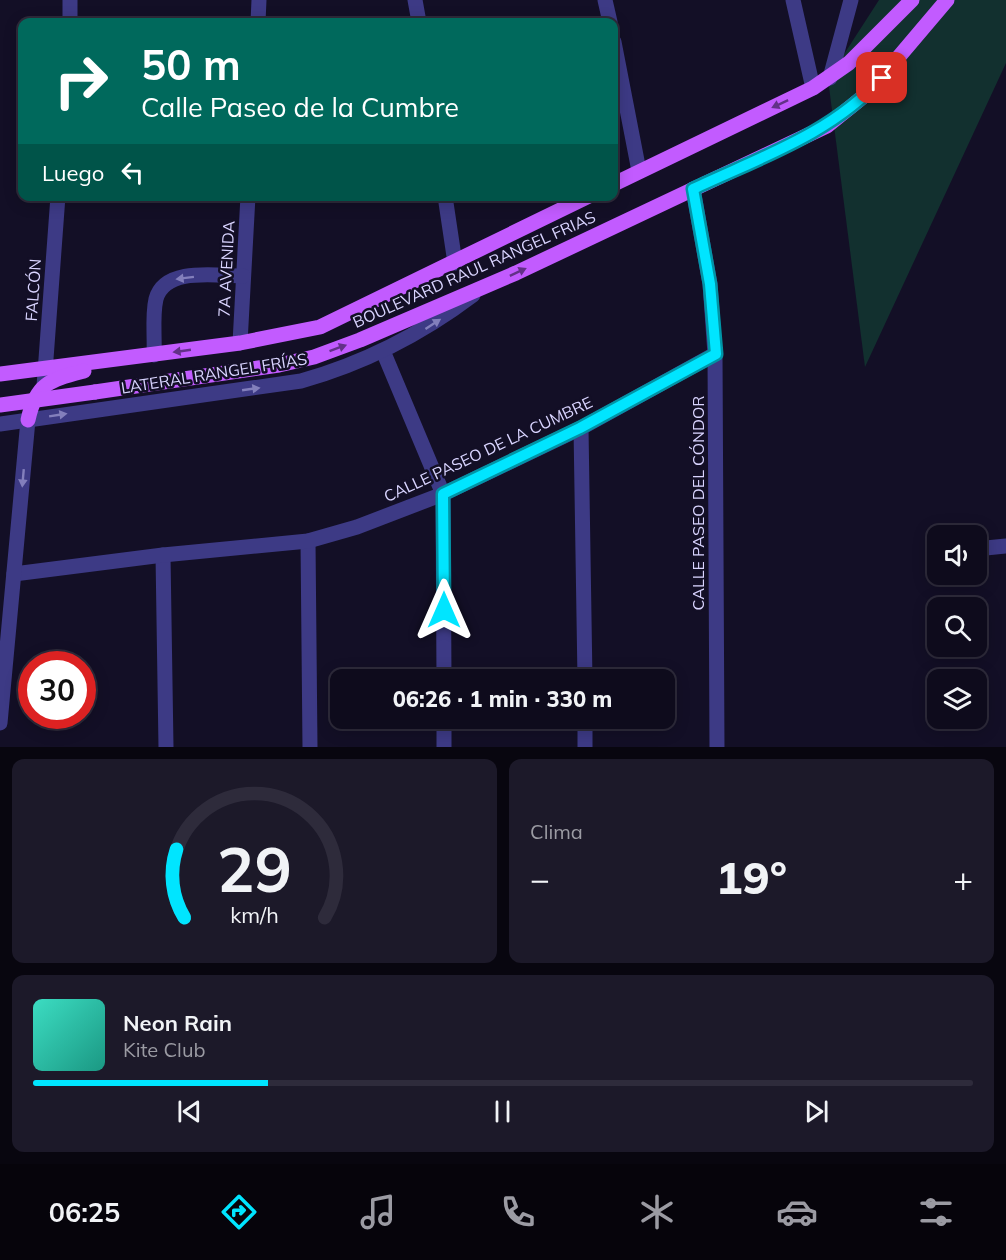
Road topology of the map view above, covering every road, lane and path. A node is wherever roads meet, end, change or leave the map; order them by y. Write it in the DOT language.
graph roads {
  1 [pos="70,0"];
  2 [pos="259,0"];
  3 [pos="415,0"];
  4 [pos="605,0"];
  5 [pos="793,0"];
  6 [pos="850,0"];
  7 [pos="912,0"];
  8 [pos="947,0"];
  9 [pos="69,18"];
  10 [pos="258,18"];
  11 [pos="418,18"];
  12 [pos="609,18"];
  13 [pos="618,63"];
  14 [pos="830,78"];
  15 [pos="813,88"];
  16 [pos="639,171"];
  17 [pos="618,182"];
  18 [pos="693,189"];
  19 [pos="58,201"];
  20 [pos="248,201"];
  21 [pos="446,201"];
  22 [pos="579,201"];
  23 [pos="455,263"];
  24 [pos="243,276"];
  25 [pos="482,287"];
  26 [pos="240,343"];
  27 [pos="383,351"];
  28 [pos="716,354"];
  29 [pos="146,356"];
  30 [pos="45,368"];
  31 [pos="0,374"];
  32 [pos="44,386"];
  33 [pos="0,405"];
  34 [pos="28,420"];
  35 [pos="0,424"];
  36 [pos="580,428"];
  37 [pos="443,494"];
  38 [pos="308,541"];
  39 [pos="1006,546"];
  40 [pos="987,548"];
  41 [pos="163,555"];
  42 [pos="14,574"];
  43 [pos="444,669"];
  44 [pos="585,669"];
  45 [pos="0,723"];
  46 [pos="444,729"];
  47 [pos="585,729"];
  48 [pos="166,747"];
  49 [pos="310,747"];
  50 [pos="444,747"];
  51 [pos="585,747"];
  52 [pos="717,747"];
  1 -- 9 [label="street"];
  2 -- 10 [label="street"];
  3 -- 11 [label="street"];
  4 -- 12 [label="street"];
  5 -- 15 [label="street"];
  6 -- 14 [label="street"];
  7 -- 14 [label="main road"];
  8 -- 18 [label="main road, BOULEVARD RAUL RANGEL FRIAS"];
  13 -- 16 [label="street"];
  14 -- 15 [label="main road"];
  15 -- 16 [label="main road, one-way"];
  16 -- 17 [label="main road"];
  25 -- 18 [label="main road, BOULEVARD RAUL RANGEL FRIAS, one-way"];
  18 -- 28 [label="street, CALLE PASEO DEL CÓNDOR"];
  19 -- 30 [label="street, FALCÓN"];
  20 -- 24 [label="street, 7A AVENIDA"];
  21 -- 23 [label="street"];
  22 -- 23 [label="main road"];
  23 -- 26 [label="main road"];
  24 -- 26 [label="street, 7A AVENIDA"];
  24 -- 29 [label="street, one-way"];
  27 -- 25 [label="street, LATERAL RANGEL FRÍAS, one-way"];
  33 -- 25 [label="main road, BOULEVARD RAUL RANGEL FRIAS, one-way, bridge"];
  26 -- 29 [label="main road, one-way"];
  34 -- 27 [label="street, LATERAL RANGEL FRÍAS, one-way"];
  27 -- 37 [label="street"];
  28 -- 36 [label="street, CALLE PASEO DE LA CUMBRE"];
  28 -- 52 [label="street, CALLE PASEO DEL CÓNDOR"];
  29 -- 30 [label="main road"];
  29 -- 32 [label="main road"];
  30 -- 31 [label="main road"];
  30 -- 32 [label="street, FALCÓN"];
  32 -- 34 [label="main road"];
  34 -- 35 [label="street, LATERAL RANGEL FRÍAS"];
  34 -- 42 [label="street, one-way"];
  36 -- 37 [label="street, CALLE PASEO DE LA CUMBRE"];
  36 -- 44 [label="street"];
  37 -- 38 [label="street, CALLE PASEO DE LA CUMBRE"];
  37 -- 43 [label="street"];
  38 -- 41 [label="street, CALLE PASEO DE LA CUMBRE"];
  38 -- 49 [label="street"];
  39 -- 40 [label="street"];
  41 -- 42 [label="street, CALLE PASEO DE LA CUMBRE"];
  41 -- 48 [label="street"];
  42 -- 45 [label="street"];
  46 -- 50 [label="street"];
  47 -- 51 [label="street"];
}
